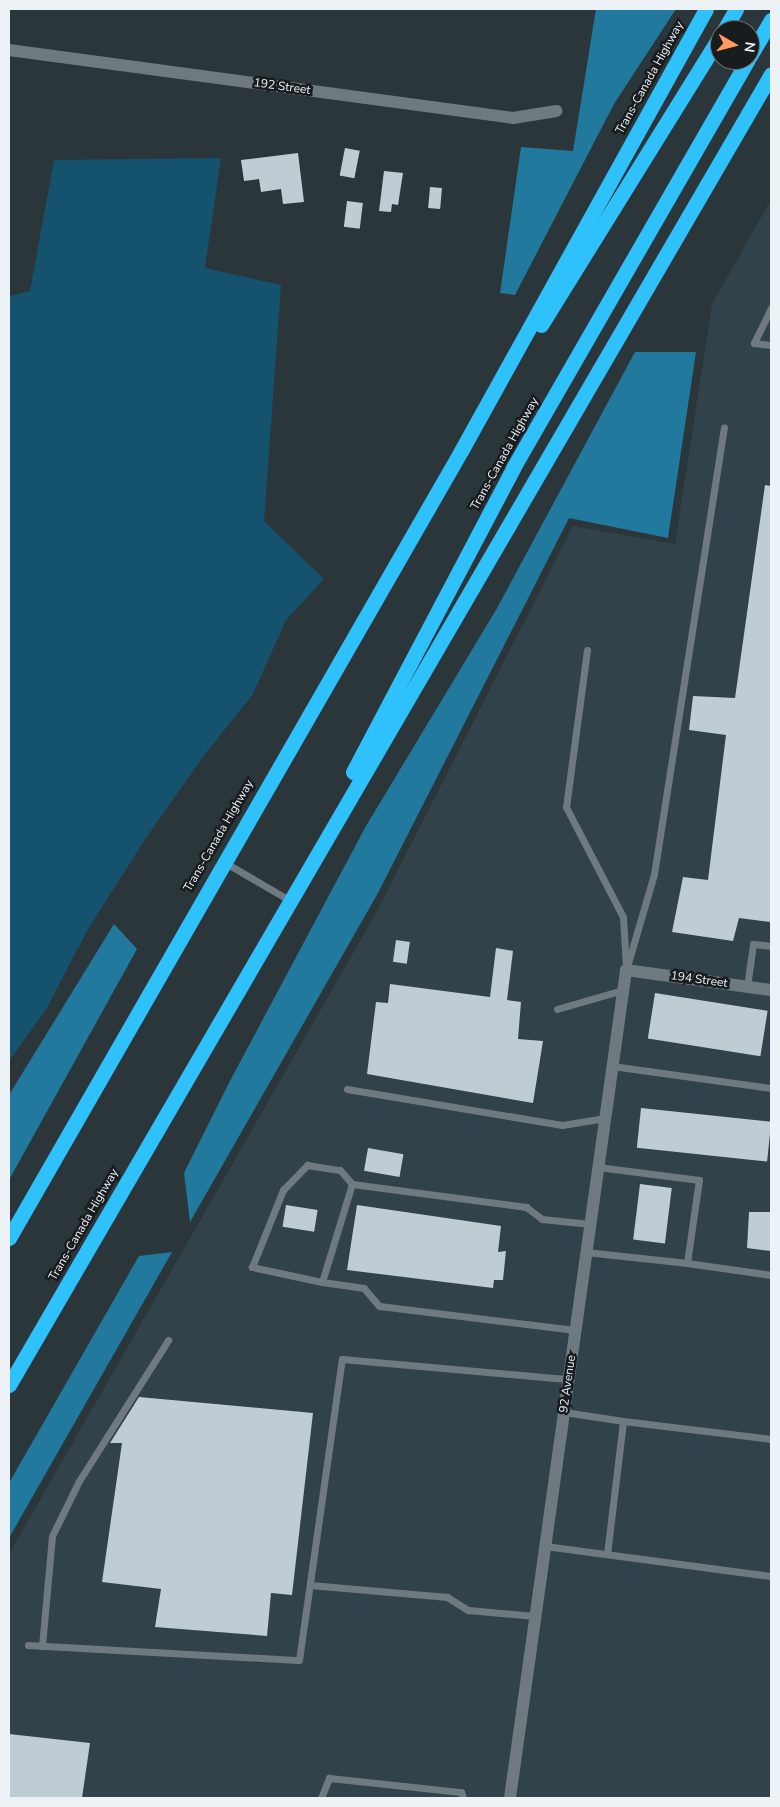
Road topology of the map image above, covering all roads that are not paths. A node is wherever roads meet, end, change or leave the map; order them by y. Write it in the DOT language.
graph roads {
  1 [pos="706,9"];
  2 [pos="736,9"];
  3 [pos="730,20"];
  4 [pos="771,20"];
  5 [pos="760,39"];
  6 [pos="9,50"];
  7 [pos="710,52"];
  8 [pos="742,70"];
  9 [pos="771,74"];
  10 [pos="556,112"];
  11 [pos="771,308"];
  12 [pos="771,345"];
  13 [pos="724,427"];
  14 [pos="460,451"];
  15 [pos="587,650"];
  16 [pos="222,860"];
  17 [pos="305,872"];
  18 [pos="288,900"];
  19 [pos="771,946"];
  20 [pos="626,970"];
  21 [pos="748,987"];
  22 [pos="623,990"];
  23 [pos="771,990"];
  24 [pos="557,1009"];
  25 [pos="612,1066"];
  26 [pos="347,1088"];
  27 [pos="771,1088"];
  28 [pos="605,1118"];
  29 [pos="598,1167"];
  30 [pos="352,1184"];
  31 [pos="590,1224"];
  32 [pos="9,1238"];
  33 [pos="586,1252"];
  34 [pos="687,1263"];
  35 [pos="771,1275"];
  36 [pos="322,1282"];
  37 [pos="575,1330"];
  38 [pos="168,1340"];
  39 [pos="568,1379"];
  40 [pos="9,1385"];
  41 [pos="564,1412"];
  42 [pos="624,1421"];
  43 [pos="771,1439"];
  44 [pos="545,1546"];
  45 [pos="607,1554"];
  46 [pos="771,1576"];
  47 [pos="310,1585"];
  48 [pos="535,1616"];
  49 [pos="28,1645"];
  50 [pos="42,1646"];
  51 [pos="321,1798"];
  52 [pos="463,1798"];
  53 [pos="510,1798"];
  1 -- 14 [label="highway, Trans-Canada Highway"];
  2 -- 3 [label="highway"];
  4 -- 5 [label="highway"];
  6 -- 10 [label="street, 192 Street"];
  7 -- 14 [label="highway, Trans-Canada Highway"];
  8 -- 17 [label="highway, Trans-Canada Highway"];
  9 -- 17 [label="highway, Trans-Canada Highway"];
  11 -- 12 [label="lane"];
  13 -- 20 [label="lane"];
  14 -- 16 [label="highway, Trans-Canada Highway"];
  15 -- 20 [label="lane"];
  16 -- 18 [label="lane"];
  16 -- 32 [label="highway, Trans-Canada Highway"];
  17 -- 18 [label="highway, Trans-Canada Highway"];
  18 -- 40 [label="highway, Trans-Canada Highway"];
  19 -- 21 [label="lane"];
  20 -- 21 [label="street, 194 Street"];
  20 -- 22 [label="street, 92 Avenue"];
  21 -- 23 [label="street, 194 Street"];
  22 -- 24 [label="lane"];
  22 -- 25 [label="street, 92 Avenue"];
  25 -- 27 [label="lane"];
  25 -- 28 [label="street, 92 Avenue"];
  26 -- 28 [label="lane"];
  28 -- 29 [label="street, 92 Avenue"];
  29 -- 31 [label="street, 92 Avenue"];
  29 -- 34 [label="lane"];
  30 -- 31 [label="lane"];
  30 -- 36 [label="lane"];
  30 -- 36 [label="lane"];
  31 -- 33 [label="street, 92 Avenue"];
  33 -- 34 [label="lane"];
  33 -- 37 [label="street, 92 Avenue"];
  34 -- 35 [label="lane"];
  36 -- 37 [label="lane"];
  37 -- 39 [label="street, 92 Avenue"];
  38 -- 50 [label="lane"];
  39 -- 41 [label="street, 92 Avenue"];
  39 -- 47 [label="lane"];
  41 -- 42 [label="lane"];
  41 -- 44 [label="street, 92 Avenue"];
  42 -- 43 [label="lane"];
  42 -- 45 [label="lane"];
  44 -- 45 [label="lane"];
  44 -- 48 [label="street, 92 Avenue"];
  45 -- 46 [label="lane"];
  47 -- 48 [label="lane"];
  47 -- 50 [label="lane"];
  48 -- 53 [label="street, 92 Avenue"];
  49 -- 50 [label="lane"];
  51 -- 52 [label="lane"];
}
